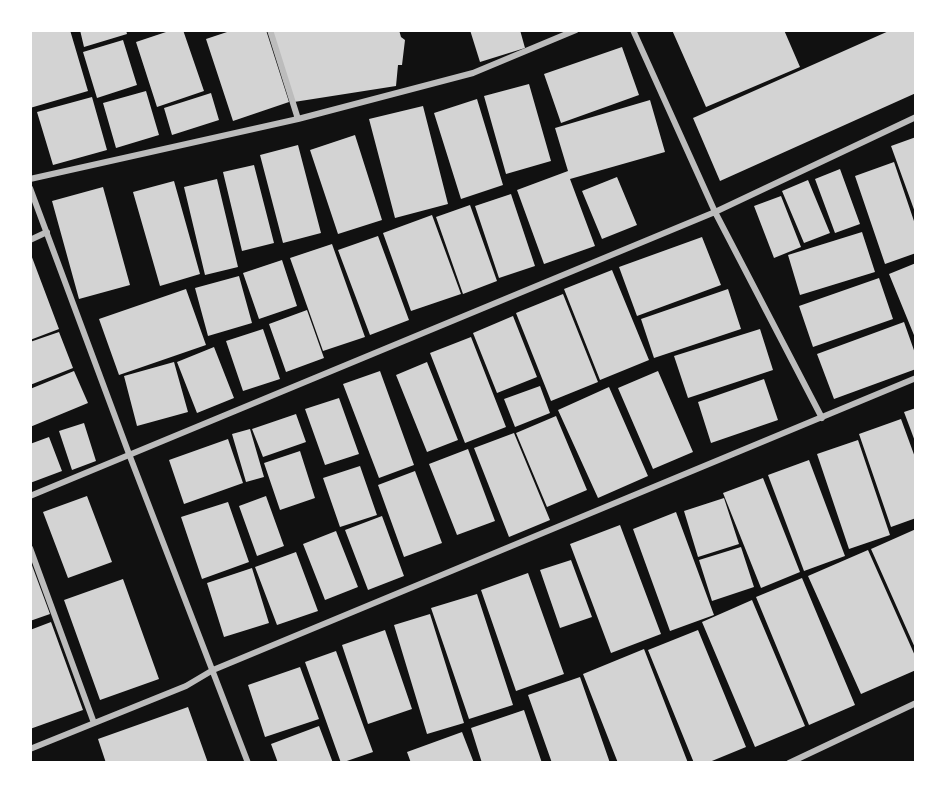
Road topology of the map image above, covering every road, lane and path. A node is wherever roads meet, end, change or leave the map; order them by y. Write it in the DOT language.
graph roads {
  1 [pos="270,30"];
  2 [pos="576,30"];
  3 [pos="633,30"];
  4 [pos="916,117"];
  5 [pos="298,119"];
  6 [pos="30,179"];
  7 [pos="30,188"];
  8 [pos="715,212"];
  9 [pos="47,232"];
  10 [pos="30,240"];
  11 [pos="916,378"];
  12 [pos="822,418"];
  13 [pos="129,454"];
  14 [pos="30,496"];
  15 [pos="30,548"];
  16 [pos="213,670"];
  17 [pos="916,703"];
  18 [pos="94,723"];
  19 [pos="30,749"];
  20 [pos="248,763"];
  21 [pos="789,763"];
  1 -- 5 [label="street"];
  2 -- 5 [label="street"];
  3 -- 8 [label="street"];
  4 -- 8 [label="street"];
  5 -- 6 [label="street"];
  7 -- 9 [label="street"];
  8 -- 12 [label="street"];
  8 -- 13 [label="street"];
  9 -- 10 [label="street"];
  9 -- 13 [label="street"];
  11 -- 12 [label="street"];
  12 -- 16 [label="street"];
  13 -- 14 [label="street"];
  13 -- 16 [label="street"];
  15 -- 18 [label="street"];
  16 -- 18 [label="street"];
  16 -- 20 [label="street"];
  17 -- 21 [label="street"];
  18 -- 19 [label="street"];
}
